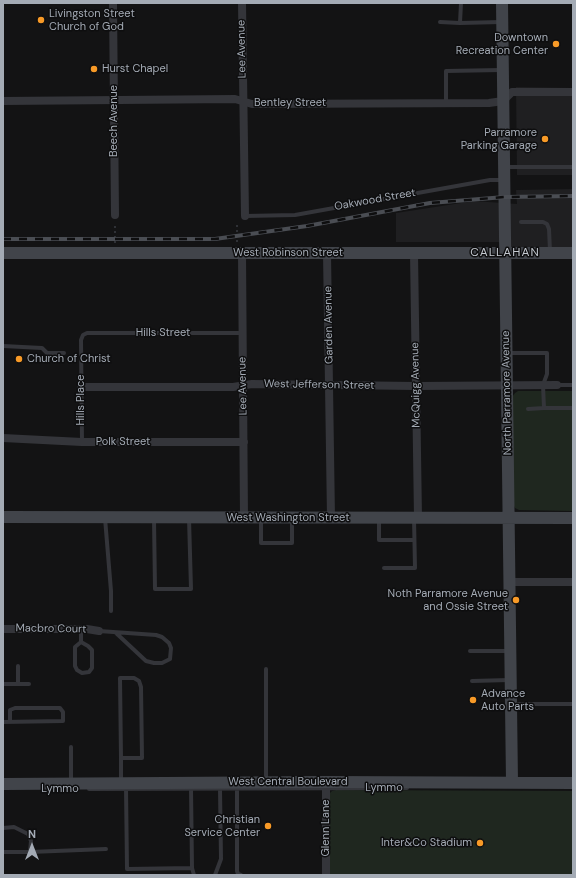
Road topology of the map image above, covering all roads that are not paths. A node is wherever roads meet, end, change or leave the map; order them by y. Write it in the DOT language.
graph roads {
  1 [pos="113,3"];
  2 [pos="242,3"];
  3 [pos="461,3"];
  4 [pos="502,3"];
  5 [pos="440,22"];
  6 [pos="460,22"];
  7 [pos="502,22"];
  8 [pos="503,70"];
  9 [pos="573,92"];
  10 [pos="113,100"];
  11 [pos="3,101"];
  12 [pos="503,101"];
  13 [pos="243,102"];
  14 [pos="446,103"];
  15 [pos="504,167"];
  16 [pos="573,167"];
  17 [pos="505,180"];
  18 [pos="115,215"];
  19 [pos="245,216"];
  20 [pos="521,222"];
  21 [pos="3,253"];
  22 [pos="242,253"];
  23 [pos="328,253"];
  24 [pos="414,253"];
  25 [pos="506,253"];
  26 [pos="550,253"];
  27 [pos="573,253"];
  28 [pos="243,333"];
  29 [pos="83,335"];
  30 [pos="3,346"];
  31 [pos="64,353"];
  32 [pos="507,353"];
  33 [pos="330,385"];
  34 [pos="507,385"];
  35 [pos="543,385"];
  36 [pos="557,385"];
  37 [pos="573,385"];
  38 [pos="243,386"];
  39 [pos="416,386"];
  40 [pos="81,387"];
  41 [pos="544,408"];
  42 [pos="573,408"];
  43 [pos="528,409"];
  44 [pos="3,438"];
  45 [pos="82,442"];
  46 [pos="244,442"];
  47 [pos="3,517"];
  48 [pos="105,518"];
  49 [pos="154,518"];
  50 [pos="189,518"];
  51 [pos="244,518"];
  52 [pos="261,518"];
  53 [pos="292,518"];
  54 [pos="331,518"];
  55 [pos="379,518"];
  56 [pos="416,518"];
  57 [pos="509,518"];
  58 [pos="573,518"];
  59 [pos="414,540"];
  60 [pos="384,568"];
  61 [pos="510,582"];
  62 [pos="573,582"];
  63 [pos="111,611"];
  64 [pos="3,629"];
  65 [pos="80,629"];
  66 [pos="99,631"];
  67 [pos="116,633"];
  68 [pos="80,642"];
  69 [pos="470,651"];
  70 [pos="510,651"];
  71 [pos="18,666"];
  72 [pos="266,669"];
  73 [pos="511,680"];
  74 [pos="472,681"];
  75 [pos="3,684"];
  76 [pos="18,684"];
  77 [pos="30,684"];
  78 [pos="511,704"];
  79 [pos="573,704"];
  80 [pos="10,721"];
  81 [pos="3,722"];
  82 [pos="71,747"];
  83 [pos="121,758"];
  84 [pos="266,782"];
  85 [pos="512,782"];
  86 [pos="573,783"];
  87 [pos="3,784"];
  88 [pos="125,785"];
  89 [pos="326,785"];
  90 [pos="76,786"];
  91 [pos="191,786"];
  92 [pos="237,786"];
  93 [pos="413,788"];
  94 [pos="488,788"];
  95 [pos="573,788"];
  96 [pos="220,789"];
  97 [pos="3,828"];
  98 [pos="106,849"];
  99 [pos="3,852"];
  100 [pos="30,852"];
  101 [pos="192,868"];
  102 [pos="194,875"];
  103 [pos="215,875"];
  104 [pos="241,875"];
  105 [pos="326,875"];
  1 -- 10 [label="street, Beech Avenue"];
  2 -- 13 [label="street, Lee Avenue"];
  3 -- 6 [label="lane"];
  4 -- 7 [label="street, North Parramore Avenue"];
  5 -- 6 [label="lane"];
  6 -- 7 [label="lane"];
  7 -- 8 [label="street, North Parramore Avenue"];
  8 -- 12 [label="street, North Parramore Avenue"];
  8 -- 14 [label="lane"];
  9 -- 12 [label="street, Bentley Street"];
  10 -- 11 [label="street, Bentley Street"];
  10 -- 13 [label="street, Bentley Street"];
  10 -- 18 [label="street, Beech Avenue"];
  12 -- 14 [label="street, Bentley Street"];
  12 -- 15 [label="street, North Parramore Avenue"];
  13 -- 14 [label="street, Bentley Street"];
  13 -- 19 [label="street, Lee Avenue"];
  15 -- 16 [label="lane"];
  15 -- 17 [label="street, North Parramore Avenue"];
  17 -- 19 [label="lane, Oakwood Street"];
  17 -- 25 [label="street, North Parramore Avenue"];
  20 -- 26 [label="lane"];
  21 -- 22 [label="street, West Robinson Street"];
  22 -- 23 [label="street, West Robinson Street"];
  22 -- 28 [label="street, Lee Avenue"];
  23 -- 24 [label="street, West Robinson Street"];
  23 -- 33 [label="street, Garden Avenue"];
  24 -- 25 [label="street, West Robinson Street"];
  24 -- 39 [label="street, McQuigg Avenue"];
  25 -- 26 [label="street, West Robinson Street"];
  25 -- 32 [label="street, North Parramore Avenue"];
  26 -- 27 [label="street, West Robinson Street"];
  28 -- 29 [label="lane, Hills Street"];
  28 -- 38 [label="street, Lee Avenue"];
  29 -- 40 [label="lane, Hills Place"];
  30 -- 31 [label="lane"];
  32 -- 34 [label="street, North Parramore Avenue"];
  32 -- 35 [label="lane"];
  33 -- 38 [label="street, West Jefferson Street"];
  33 -- 39 [label="street, West Jefferson Street"];
  33 -- 54 [label="street, Garden Avenue"];
  34 -- 35 [label="street, West Jefferson Street"];
  34 -- 39 [label="street, West Jefferson Street"];
  34 -- 57 [label="street, North Parramore Avenue"];
  35 -- 36 [label="street, West Jefferson Street"];
  35 -- 41 [label="lane"];
  36 -- 37 [label="lane"];
  38 -- 40 [label="street, West Jefferson Street"];
  38 -- 46 [label="street, Lee Avenue"];
  39 -- 56 [label="street, McQuigg Avenue"];
  40 -- 45 [label="lane, Hills Place"];
  41 -- 42 [label="lane"];
  41 -- 43 [label="lane"];
  44 -- 45 [label="street, Polk Street"];
  45 -- 46 [label="street, Polk Street"];
  46 -- 51 [label="street, Lee Avenue"];
  47 -- 48 [label="street, West Washington Street"];
  48 -- 49 [label="street, West Washington Street"];
  48 -- 63 [label="lane"];
  49 -- 50 [label="street, West Washington Street"];
  49 -- 50 [label="lane"];
  50 -- 51 [label="street, West Washington Street"];
  51 -- 52 [label="street, West Washington Street"];
  52 -- 53 [label="street, West Washington Street"];
  52 -- 53 [label="lane"];
  53 -- 54 [label="street, West Washington Street"];
  54 -- 55 [label="street, West Washington Street"];
  55 -- 56 [label="street, West Washington Street"];
  55 -- 59 [label="lane"];
  56 -- 57 [label="street, West Washington Street"];
  56 -- 59 [label="lane"];
  57 -- 58 [label="street, West Washington Street"];
  57 -- 61 [label="street, North Parramore Avenue"];
  59 -- 60 [label="lane"];
  61 -- 62 [label="street"];
  61 -- 70 [label="street, North Parramore Avenue"];
  64 -- 65 [label="street, Macbro Court"];
  65 -- 66 [label="street, Macbro Court"];
  65 -- 68 [label="lane"];
  66 -- 67 [label="lane"];
  67 -- 67 [label="lane"];
  68 -- 68 [label="lane"];
  69 -- 70 [label="lane"];
  70 -- 73 [label="street, North Parramore Avenue"];
  71 -- 76 [label="lane"];
  72 -- 84 [label="lane"];
  73 -- 74 [label="lane"];
  73 -- 78 [label="street, North Parramore Avenue"];
  75 -- 76 [label="lane"];
  76 -- 77 [label="lane"];
  78 -- 79 [label="lane"];
  78 -- 85 [label="street, North Parramore Avenue"];
  80 -- 80 [label="lane"];
  80 -- 81 [label="lane"];
  82 -- 90 [label="lane"];
  83 -- 83 [label="lane"];
  83 -- 88 [label="lane"];
  84 -- 89 [label="street, West Central Boulevard"];
  84 -- 92 [label="street, West Central Boulevard"];
  85 -- 86 [label="street, West Central Boulevard"];
  85 -- 89 [label="street, West Central Boulevard"];
  87 -- 90 [label="street, West Central Boulevard"];
  88 -- 90 [label="street, West Central Boulevard"];
  88 -- 91 [label="street, West Central Boulevard"];
  88 -- 101 [label="lane"];
  89 -- 92 [label="lane, Lymmo"];
  89 -- 93 [label="lane, Lymmo"];
  89 -- 105 [label="street, Glenn Lane"];
  91 -- 92 [label="street, West Central Boulevard"];
  91 -- 96 [label="lane, Lymmo"];
  91 -- 101 [label="lane"];
  92 -- 96 [label="lane, Lymmo"];
  92 -- 104 [label="lane"];
  94 -- 95 [label="lane"];
  96 -- 103 [label="lane"];
  97 -- 100 [label="lane"];
  98 -- 100 [label="lane"];
  99 -- 100 [label="lane"];
  101 -- 102 [label="lane"];
}
